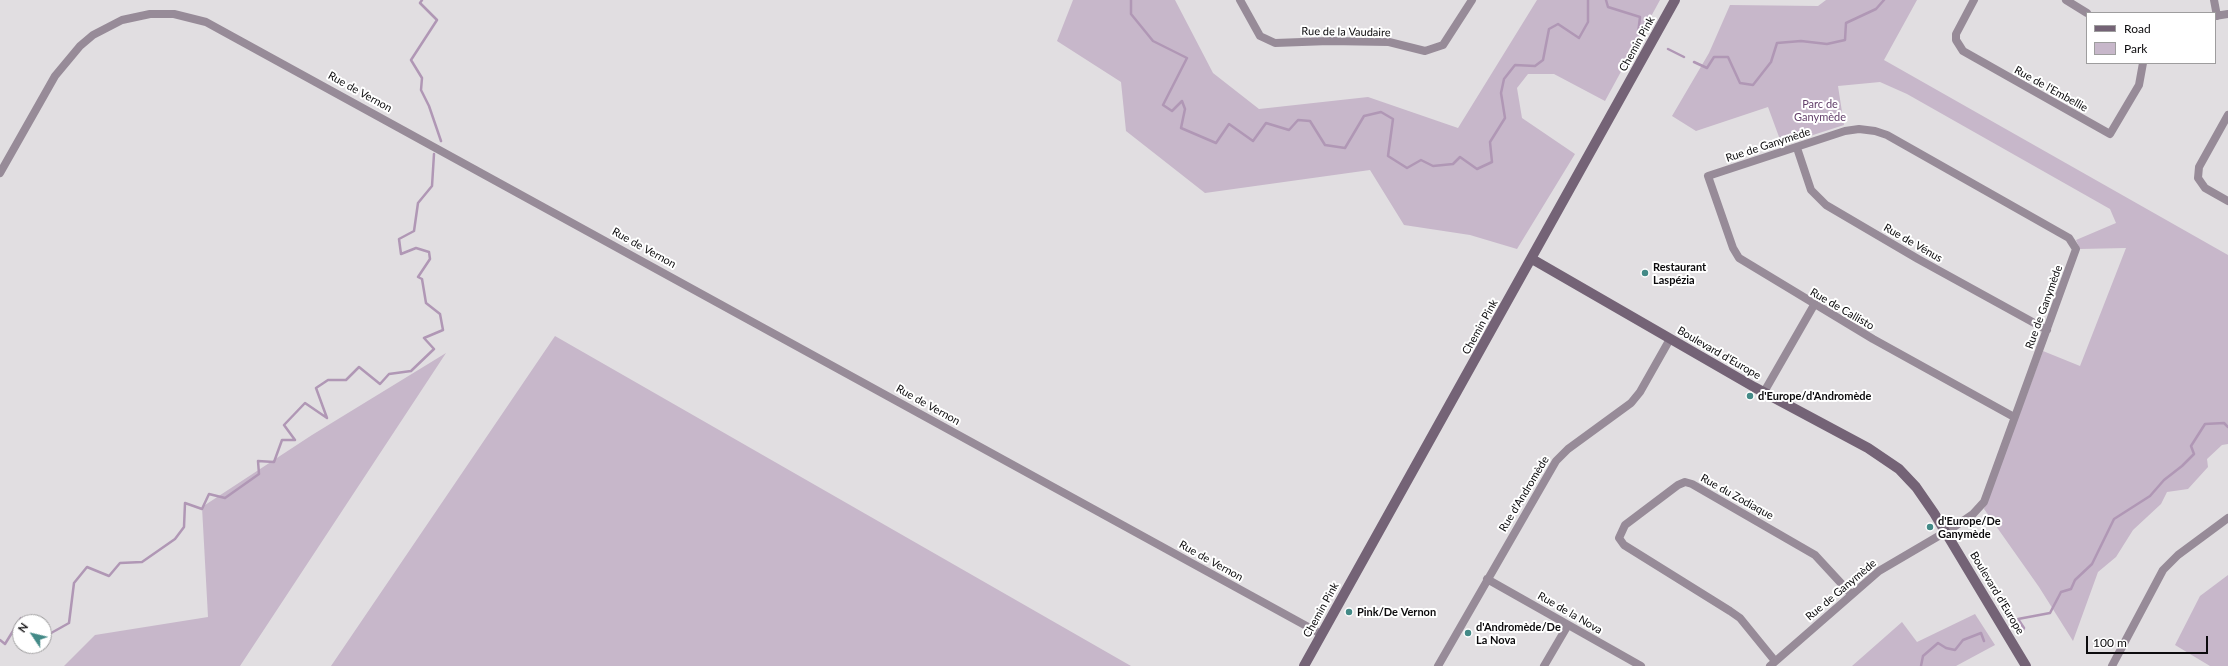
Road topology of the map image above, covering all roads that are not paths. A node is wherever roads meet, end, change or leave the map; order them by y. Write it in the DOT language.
graph roads {
  1 [pos="1240,0"];
  2 [pos="1472,0"];
  3 [pos="1675,0"];
  4 [pos="1974,0"];
  5 [pos="2066,0"];
  6 [pos="2214,0"];
  7 [pos="2086,12"];
  8 [pos="2216,12"];
  9 [pos="2228,14"];
  10 [pos="2216,16"];
  11 [pos="2143,64"];
  12 [pos="2228,115"];
  13 [pos="1797,148"];
  14 [pos="0,173"];
  15 [pos="1708,176"];
  16 [pos="2228,201"];
  17 [pos="1532,259"];
  18 [pos="1814,305"];
  19 [pos="2047,330"];
  20 [pos="1670,339"];
  21 [pos="1764,392"];
  22 [pos="2014,418"];
  23 [pos="2228,518"];
  24 [pos="1945,532"];
  25 [pos="1487,579"];
  26 [pos="1851,594"];
  27 [pos="1568,625"];
  28 [pos="1321,634"];
  29 [pos="1773,663"];
  30 [pos="2116,665"];
  31 [pos="1304,666"];
  32 [pos="1438,666"];
  33 [pos="1544,666"];
  34 [pos="1641,666"];
  35 [pos="2026,666"];
  1 -- 2 [label="street, Rue de la Vaudaire"];
  3 -- 17 [label="main road, Chemin Pink"];
  4 -- 11 [label="street, Rue de l'Embellie"];
  5 -- 7 [label="street"];
  6 -- 8 [label="street"];
  9 -- 10 [label="street"];
  12 -- 16 [label="street"];
  13 -- 15 [label="street, Rue de Ganymède"];
  13 -- 19 [label="street, Rue de Vénus"];
  13 -- 19 [label="street, Rue de Ganymède"];
  14 -- 28 [label="street, Rue de Vernon"];
  15 -- 18 [label="street, Rue de Callisto"];
  17 -- 20 [label="main road, Boulevard d'Europe"];
  17 -- 28 [label="main road, Chemin Pink"];
  18 -- 21 [label="street"];
  18 -- 22 [label="street, Rue de Callisto"];
  19 -- 22 [label="street, Rue de Ganymède"];
  20 -- 21 [label="main road, Boulevard d'Europe"];
  20 -- 25 [label="street, Rue d'Andromède"];
  21 -- 24 [label="main road, Boulevard d'Europe"];
  22 -- 24 [label="street, Rue de Ganymède"];
  23 -- 30 [label="street"];
  24 -- 26 [label="street, Rue de Ganymède"];
  24 -- 35 [label="main road, Boulevard d'Europe"];
  25 -- 27 [label="street, Rue de la Nova"];
  25 -- 32 [label="street, Rue d'Andromède"];
  26 -- 29 [label="street, Rue de Ganymède"];
  26 -- 29 [label="street, Rue du Zodiaque"];
  27 -- 33 [label="street"];
  27 -- 34 [label="street, Rue de la Nova"];
  28 -- 31 [label="main road, Chemin Pink"];
}
